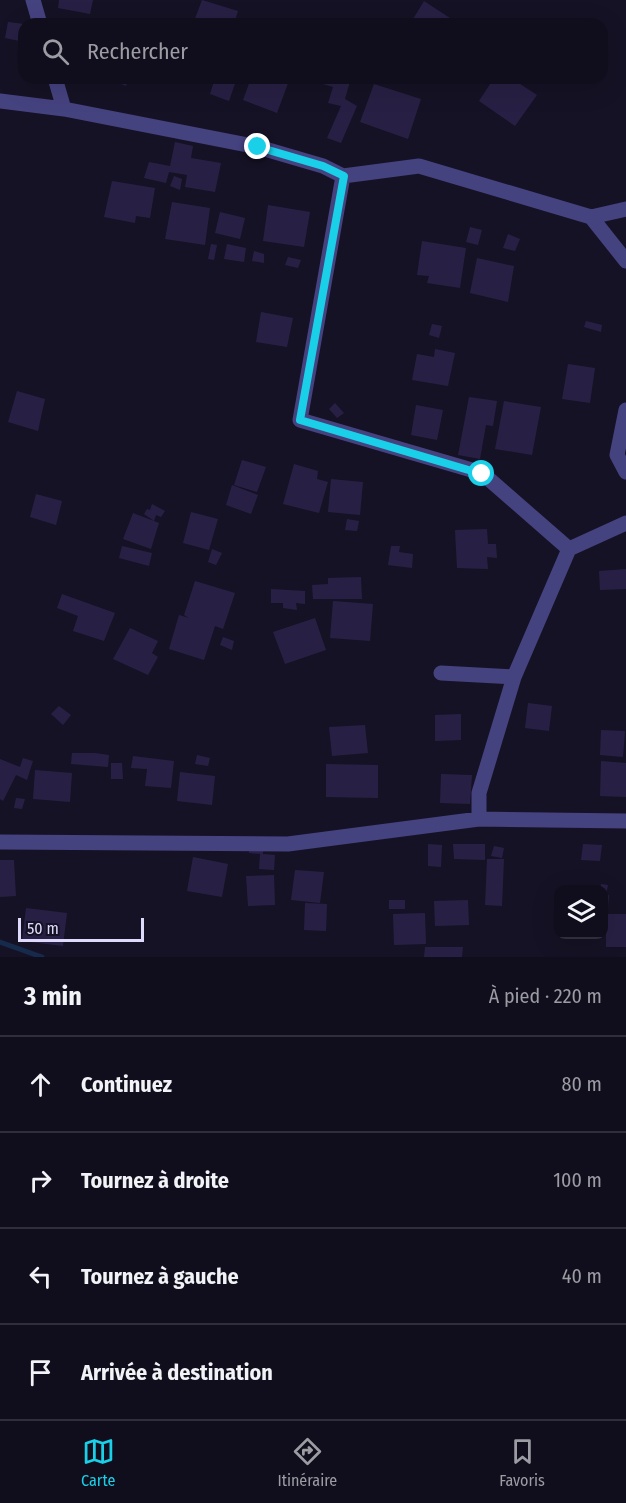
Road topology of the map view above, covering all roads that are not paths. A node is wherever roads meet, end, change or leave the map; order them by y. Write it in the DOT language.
graph roads {
  1 [pos="33,0"];
  2 [pos="38,18"];
  3 [pos="57,84"];
  4 [pos="0,102"];
  5 [pos="64,109"];
  6 [pos="344,176"];
  7 [pos="626,209"];
  8 [pos="591,217"];
  9 [pos="626,261"];
  10 [pos="626,410"];
  11 [pos="626,472"];
  12 [pos="626,523"];
  13 [pos="569,549"];
  14 [pos="441,673"];
  15 [pos="514,677"];
  16 [pos="478,819"];
  17 [pos="626,821"];
  18 [pos="0,842"];
  1 -- 2 [label="street"];
  3 -- 5 [label="street"];
  4 -- 5 [label="street"];
  5 -- 6 [label="street"];
  6 -- 8 [label="street"];
  6 -- 13 [label="street"];
  7 -- 8 [label="street"];
  8 -- 9 [label="street"];
  10 -- 11 [label="street"];
  12 -- 13 [label="street"];
  13 -- 15 [label="street"];
  14 -- 15 [label="street"];
  15 -- 16 [label="street"];
  16 -- 17 [label="street"];
  16 -- 18 [label="street"];
}
